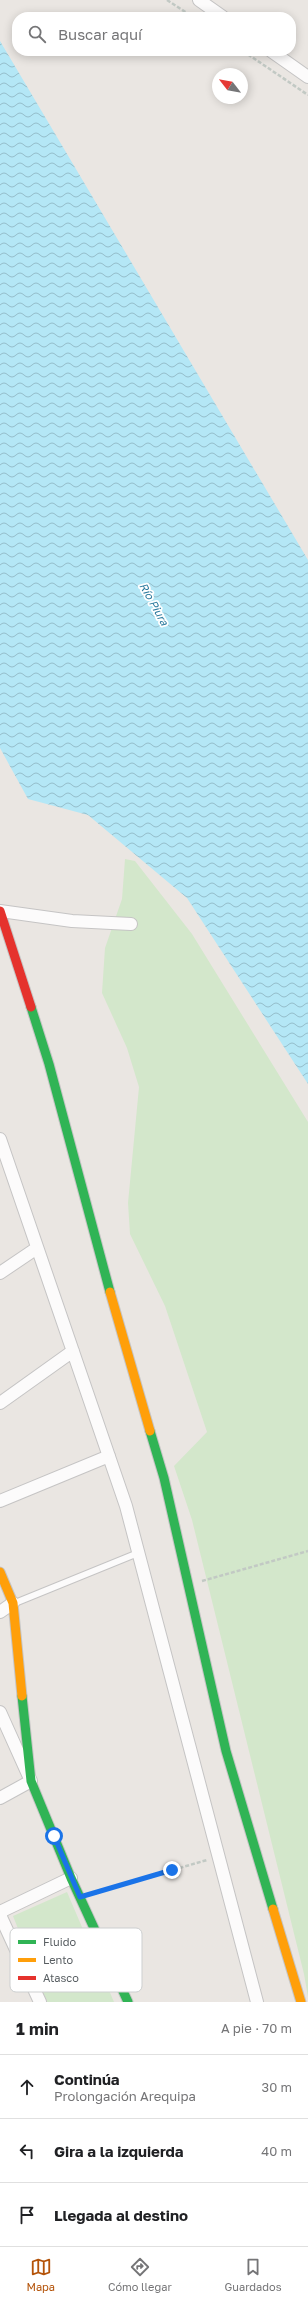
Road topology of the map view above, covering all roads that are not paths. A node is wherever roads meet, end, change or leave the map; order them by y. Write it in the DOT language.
graph roads {
  1 [pos="199,0"];
  2 [pos="216,12"];
  3 [pos="278,56"];
  4 [pos="308,77"];
  5 [pos="0,911"];
  6 [pos="131,924"];
  7 [pos="0,1139"];
  8 [pos="37,1248"];
  9 [pos="0,1273"];
  10 [pos="73,1351"];
  11 [pos="0,1403"];
  12 [pos="109,1456"];
  13 [pos="0,1501"];
  14 [pos="138,1553"];
  15 [pos="0,1572"];
  16 [pos="13,1603"];
  17 [pos="0,1612"];
  18 [pos="0,1712"];
  19 [pos="31,1781"];
  20 [pos="0,1798"];
  21 [pos="71,1878"];
  22 [pos="0,1912"];
  23 [pos="0,1915"];
  24 [pos="94,1928"];
  25 [pos="10,1937"];
  26 [pos="35,1992"];
  27 [pos="123,1992"];
  28 [pos="40,2002"];
  29 [pos="128,2002"];
  30 [pos="257,2002"];
  31 [pos="301,2002"];
  1 -- 2 [label="street"];
  3 -- 4 [label="street"];
  5 -- 6 [label="street"];
  5 -- 31 [label="street"];
  7 -- 8 [label="street"];
  8 -- 9 [label="street"];
  8 -- 10 [label="street"];
  10 -- 11 [label="street"];
  10 -- 12 [label="street"];
  12 -- 13 [label="street"];
  12 -- 14 [label="street"];
  14 -- 16 [label="lane"];
  14 -- 30 [label="street"];
  15 -- 16 [label="street"];
  16 -- 17 [label="street"];
  16 -- 19 [label="street"];
  18 -- 19 [label="street"];
  19 -- 20 [label="street"];
  19 -- 21 [label="street"];
  21 -- 22 [label="street"];
  21 -- 24 [label="street"];
  23 -- 25 [label="street"];
  26 -- 28 [label="street"];
  27 -- 29 [label="street"];
}
